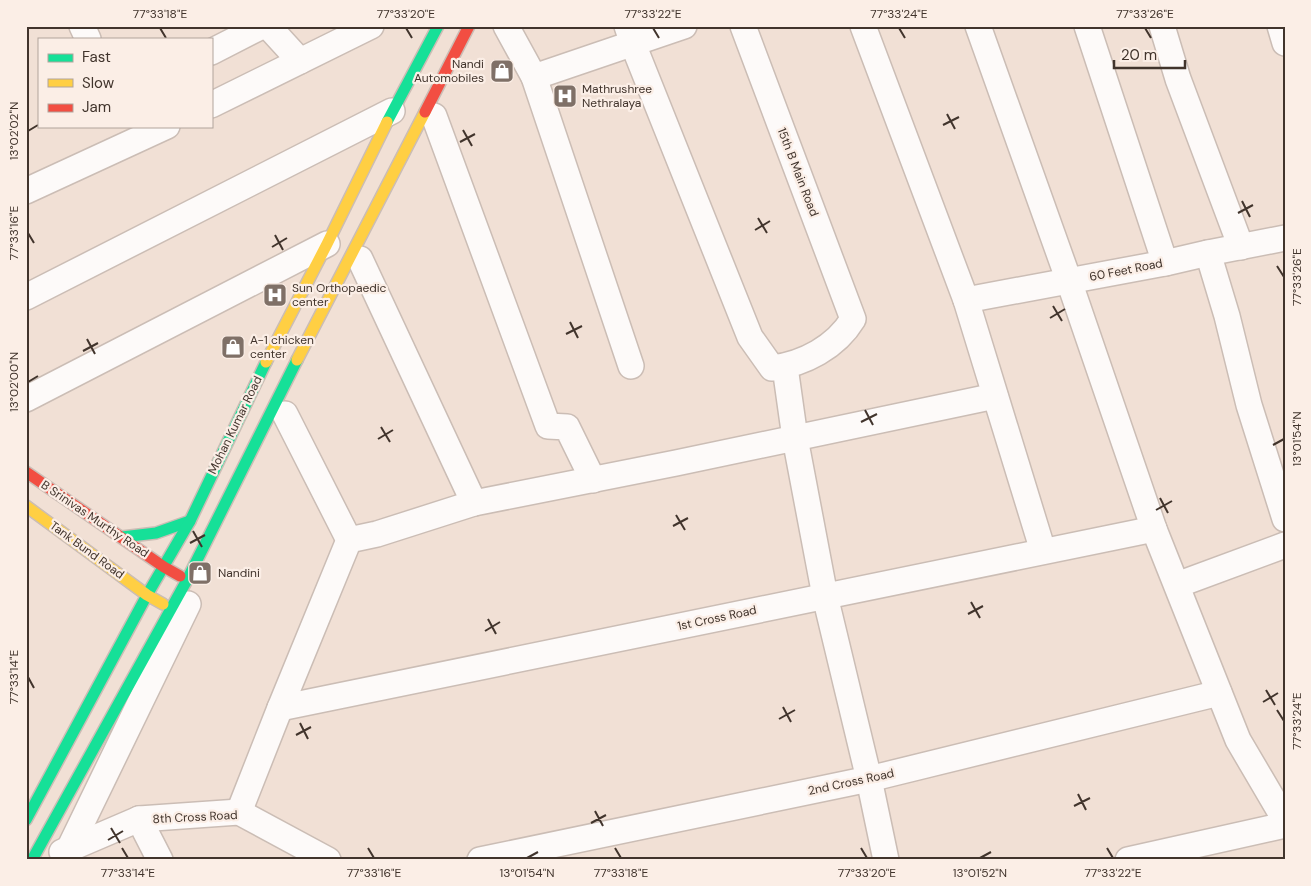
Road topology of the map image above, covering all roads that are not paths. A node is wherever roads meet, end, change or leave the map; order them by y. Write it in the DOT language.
graph roads {
  1 [pos="82,26"];
  2 [pos="262,26"];
  3 [pos="268,26"];
  4 [pos="371,26"];
  5 [pos="480,26"];
  6 [pos="506,26"];
  7 [pos="684,26"];
  8 [pos="743,26"];
  9 [pos="863,26"];
  10 [pos="978,26"];
  11 [pos="1087,26"];
  12 [pos="1162,26"];
  13 [pos="1280,26"];
  14 [pos="436,27"];
  15 [pos="630,35"];
  16 [pos="88,38"];
  17 [pos="466,40"];
  18 [pos="1285,43"];
  19 [pos="212,51"];
  20 [pos="300,61"];
  21 [pos="534,77"];
  22 [pos="212,104"];
  23 [pos="392,112"];
  24 [pos="434,116"];
  25 [pos="162,128"];
  26 [pos="28,187"];
  27 [pos="1285,238"];
  28 [pos="328,244"];
  29 [pos="1241,247"];
  30 [pos="1208,253"];
  31 [pos="360,259"];
  32 [pos="1165,263"];
  33 [pos="1069,281"];
  34 [pos="26,297"];
  35 [pos="966,300"];
  36 [pos="631,366"];
  37 [pos="785,367"];
  38 [pos="995,396"];
  39 [pos="26,399"];
  40 [pos="286,414"];
  41 [pos="795,438"];
  42 [pos="26,472"];
  43 [pos="593,480"];
  44 [pos="474,503"];
  45 [pos="26,506"];
  46 [pos="1285,519"];
  47 [pos="190,520"];
  48 [pos="1154,529"];
  49 [pos="122,537"];
  50 [pos="349,540"];
  51 [pos="1285,546"];
  52 [pos="1042,551"];
  53 [pos="164,567"];
  54 [pos="192,584"];
  55 [pos="1177,585"];
  56 [pos="147,595"];
  57 [pos="825,596"];
  58 [pos="176,612"];
  59 [pos="1219,693"];
  60 [pos="280,708"];
  61 [pos="869,779"];
  62 [pos="239,812"];
  63 [pos="139,819"];
  64 [pos="26,820"];
  65 [pos="1285,820"];
  66 [pos="1285,825"];
  67 [pos="26,848"];
  68 [pos="55,852"];
  69 [pos="32,860"];
  70 [pos="160,860"];
  71 [pos="328,860"];
  72 [pos="480,860"];
  73 [pos="886,860"];
  74 [pos="1128,860"];
  1 -- 16 [label="street"];
  2 -- 19 [label="street"];
  3 -- 20 [label="street"];
  4 -- 20 [label="street"];
  5 -- 17 [label="street"];
  6 -- 21 [label="street"];
  7 -- 15 [label="street"];
  8 -- 37 [label="street, 15th B Main Road"];
  9 -- 35 [label="street"];
  10 -- 33 [label="street"];
  11 -- 32 [label="street"];
  12 -- 29 [label="street"];
  13 -- 18 [label="street"];
  14 -- 17 [label="street"];
  14 -- 23 [label="street, Mohan Kumar Road"];
  15 -- 21 [label="street"];
  15 -- 37 [label="street"];
  17 -- 24 [label="street"];
  17 -- 54 [label="street"];
  20 -- 22 [label="street"];
  21 -- 36 [label="street"];
  23 -- 28 [label="street, Mohan Kumar Road"];
  23 -- 34 [label="street"];
  24 -- 31 [label="street"];
  24 -- 43 [label="street"];
  25 -- 26 [label="street"];
  27 -- 29 [label="street, 60 Feet Road"];
  28 -- 39 [label="street"];
  28 -- 47 [label="street, Mohan Kumar Road"];
  29 -- 30 [label="street, 60 Feet Road"];
  30 -- 32 [label="street, 60 Feet Road"];
  30 -- 46 [label="street"];
  31 -- 40 [label="street"];
  31 -- 44 [label="street"];
  32 -- 33 [label="street, 60 Feet Road"];
  33 -- 35 [label="street, 60 Feet Road"];
  33 -- 48 [label="street"];
  35 -- 38 [label="street"];
  37 -- 41 [label="street"];
  38 -- 41 [label="street"];
  38 -- 52 [label="street"];
  40 -- 50 [label="street"];
  40 -- 54 [label="street"];
  41 -- 43 [label="street"];
  41 -- 57 [label="street"];
  42 -- 49 [label="street, B Srinivas Murthy Road"];
  43 -- 44 [label="street"];
  44 -- 50 [label="street"];
  45 -- 56 [label="street, Tank Bund Road"];
  47 -- 49 [label="street"];
  47 -- 53 [label="street, Mohan Kumar Road"];
  48 -- 52 [label="street, 1st Cross Road"];
  48 -- 55 [label="street"];
  49 -- 53 [label="street, B Srinivas Murthy Road"];
  50 -- 60 [label="street"];
  51 -- 55 [label="street"];
  52 -- 57 [label="street, 1st Cross Road"];
  53 -- 54 [label="street, B Srinivas Murthy Road"];
  53 -- 56 [label="street, Mohan Kumar Road"];
  54 -- 58 [label="street"];
  55 -- 59 [label="street"];
  56 -- 58 [label="street, Tank Bund Road"];
  56 -- 64 [label="street, Mohan Kumar Road"];
  57 -- 60 [label="street, 1st Cross Road"];
  57 -- 61 [label="street"];
  58 -- 68 [label="street"];
  59 -- 61 [label="street, 2nd Cross Road"];
  59 -- 65 [label="street"];
  60 -- 62 [label="street"];
  61 -- 72 [label="street, 2nd Cross Road"];
  61 -- 73 [label="street"];
  62 -- 63 [label="street, 8th Cross Road"];
  62 -- 71 [label="street, 8th Cross Road"];
  63 -- 68 [label="street, 8th Cross Road"];
  63 -- 70 [label="street"];
  66 -- 74 [label="street"];
  67 -- 68 [label="street"];
  68 -- 69 [label="street"];
}
